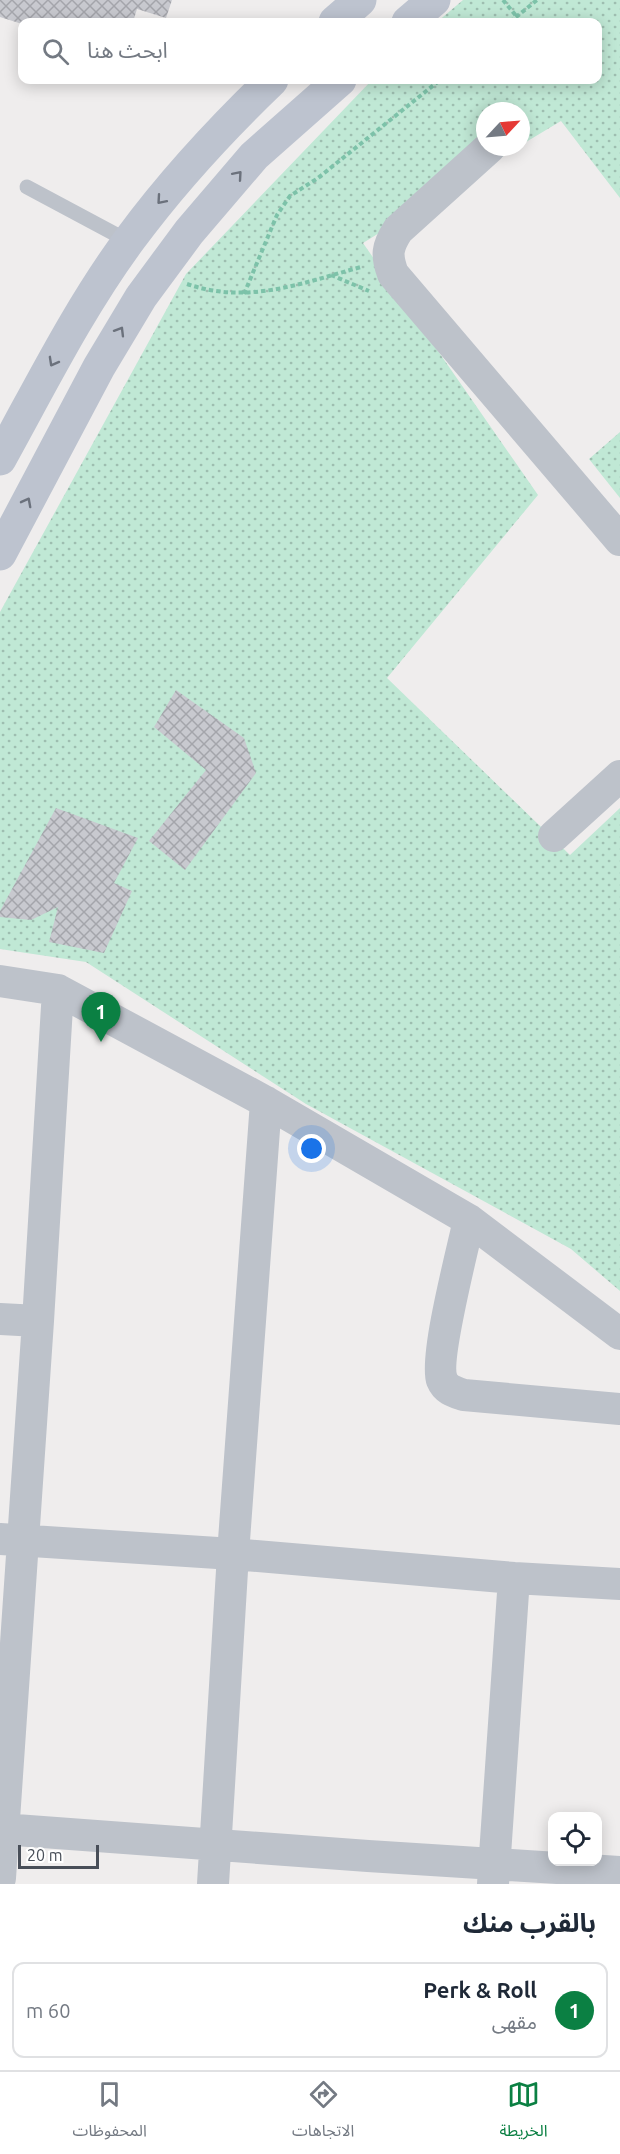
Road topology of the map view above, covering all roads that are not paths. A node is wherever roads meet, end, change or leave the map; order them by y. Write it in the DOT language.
graph roads {
  1 [pos="360,0"];
  2 [pos="434,0"];
  3 [pos="340,18"];
  4 [pos="413,18"];
  5 [pos="268,84"];
  6 [pos="335,84"];
  7 [pos="480,156"];
  8 [pos="27,187"];
  9 [pos="128,241"];
  10 [pos="0,459"];
  11 [pos="620,540"];
  12 [pos="0,554"];
  13 [pos="620,776"];
  14 [pos="554,836"];
  15 [pos="0,981"];
  16 [pos="58,990"];
  17 [pos="266,1102"];
  18 [pos="469,1220"];
  19 [pos="0,1319"];
  20 [pos="38,1321"];
  21 [pos="620,1334"];
  22 [pos="620,1409"];
  23 [pos="11,1540"];
  24 [pos="233,1554"];
  25 [pos="514,1578"];
  26 [pos="620,1584"];
  27 [pos="8,1654"];
  28 [pos="2,1829"];
  29 [pos="215,1845"];
  30 [pos="620,1872"];
  31 [pos="493,1874"];
  32 [pos="0,1878"];
  33 [pos="213,1884"];
  1 -- 3 [label="main road"];
  2 -- 4 [label="main road"];
  5 -- 9 [label="main road, one-way"];
  12 -- 6 [label="main road, one-way"];
  7 -- 11 [label="street"];
  8 -- 9 [label="lane"];
  9 -- 10 [label="main road, one-way"];
  13 -- 14 [label="street"];
  15 -- 16 [label="street"];
  16 -- 17 [label="street"];
  16 -- 20 [label="street"];
  17 -- 18 [label="street"];
  17 -- 24 [label="street"];
  18 -- 21 [label="street"];
  18 -- 22 [label="street"];
  19 -- 20 [label="street"];
  20 -- 23 [label="street"];
  23 -- 24 [label="street"];
  23 -- 27 [label="street"];
  24 -- 25 [label="street"];
  24 -- 29 [label="street"];
  25 -- 26 [label="street"];
  25 -- 31 [label="street"];
  27 -- 28 [label="street"];
  28 -- 29 [label="street"];
  28 -- 32 [label="street"];
  29 -- 31 [label="street"];
  29 -- 33 [label="street"];
  30 -- 31 [label="street"];
}
